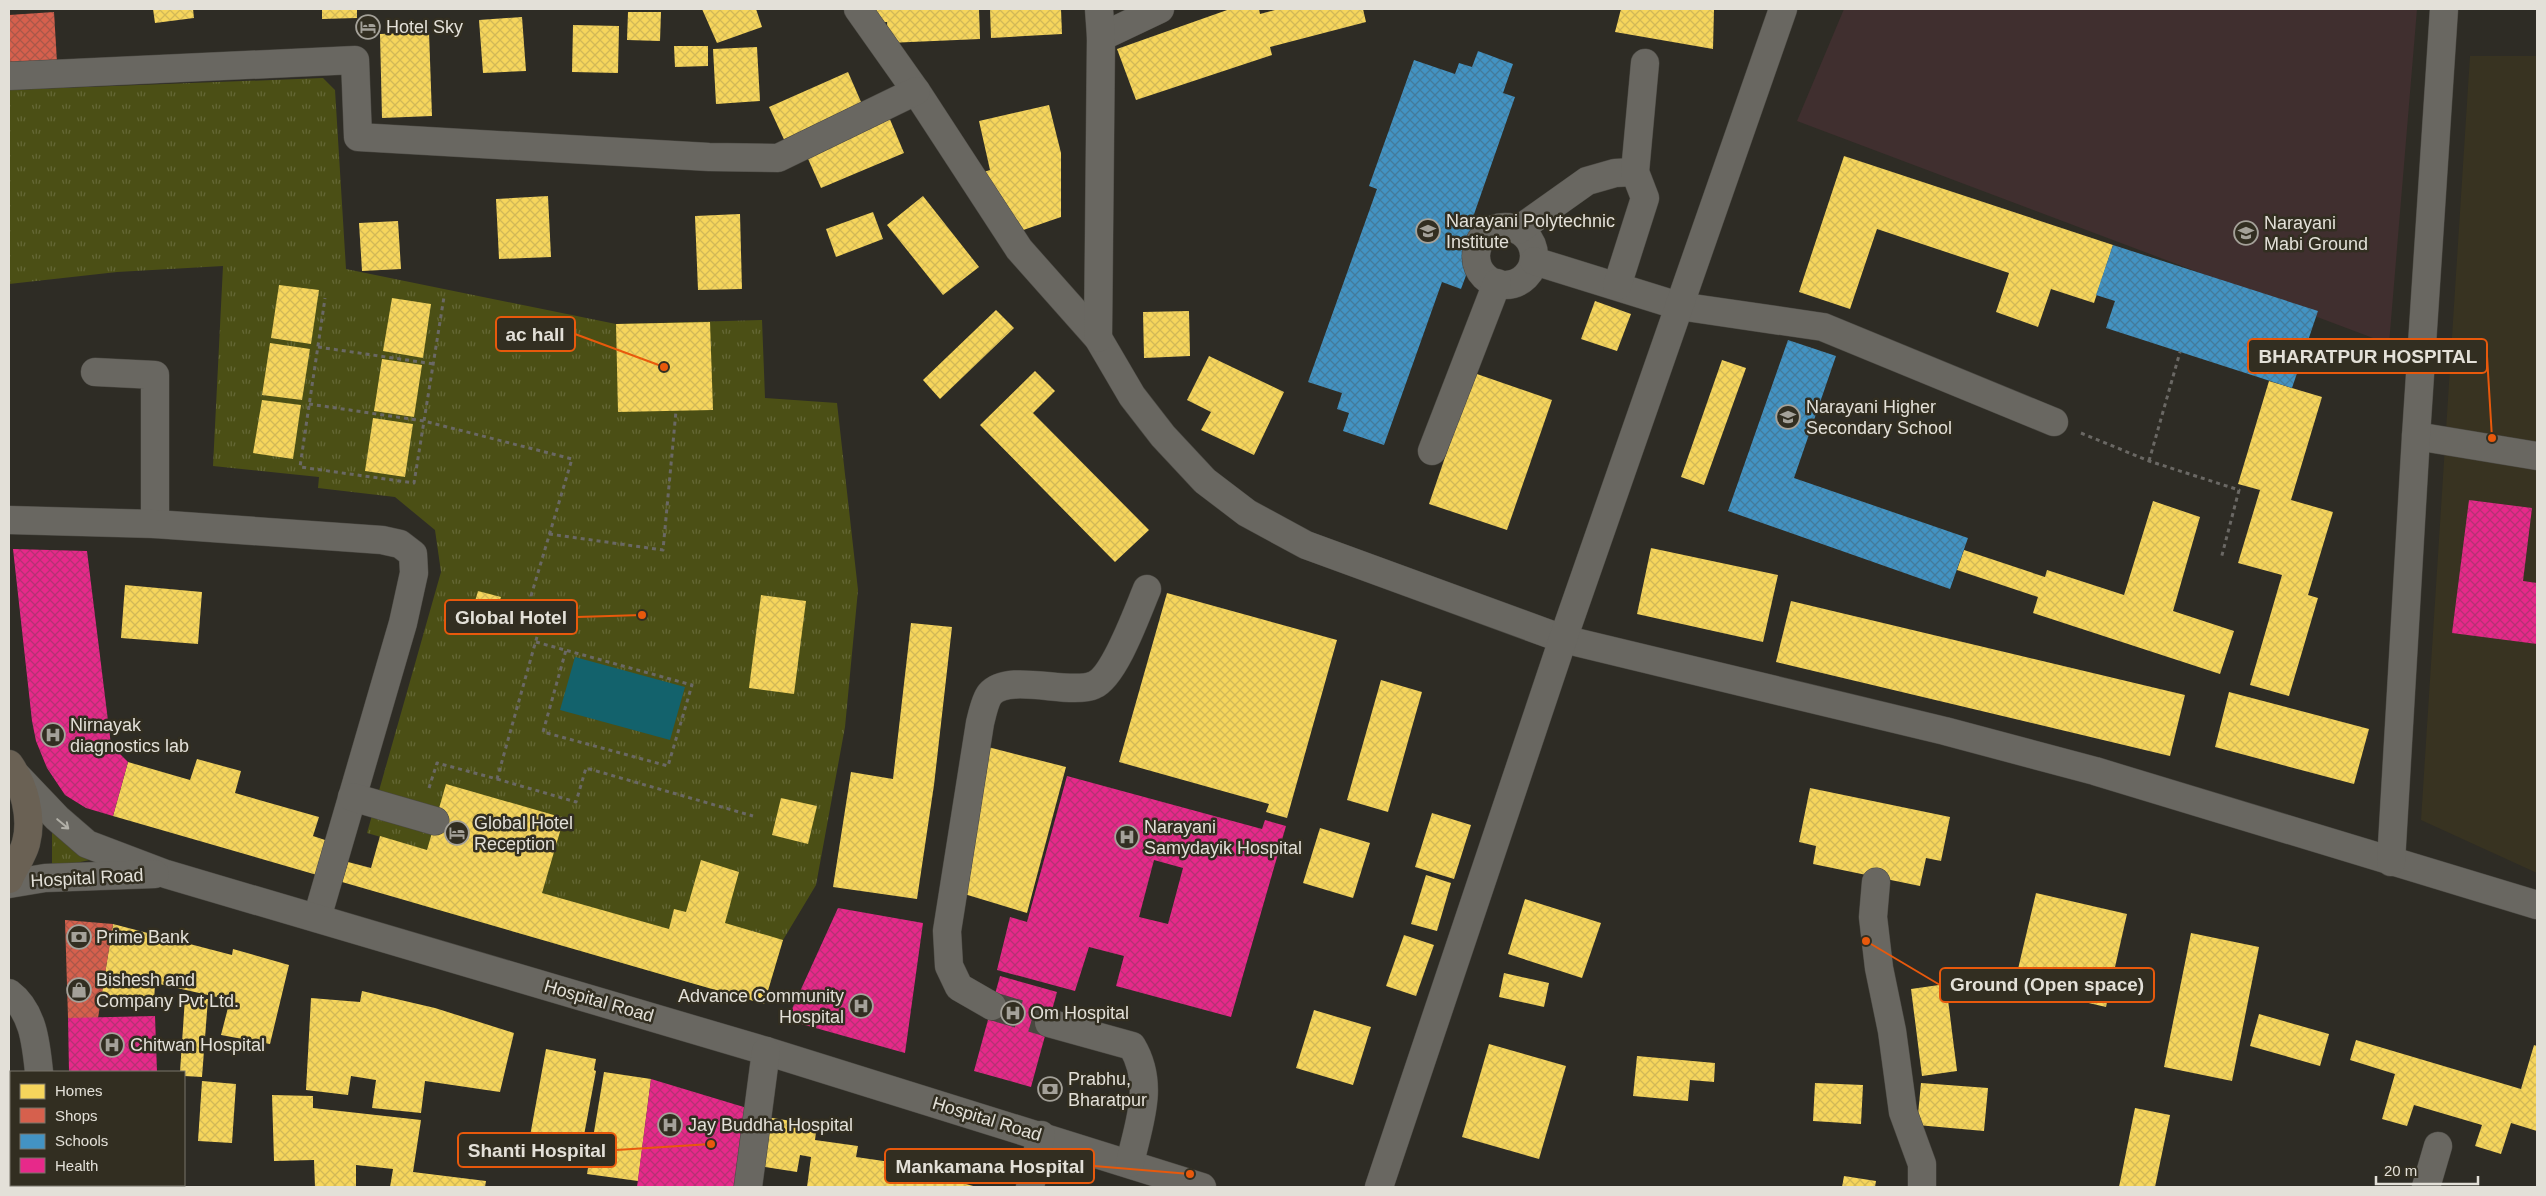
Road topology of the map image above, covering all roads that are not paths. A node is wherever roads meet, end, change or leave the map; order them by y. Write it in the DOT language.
graph roads {
  1 [pos="858,9"];
  2 [pos="1099,9"];
  3 [pos="1160,9"];
  4 [pos="1782,9"];
  5 [pos="2444,9"];
  6 [pos="1102,37"];
  7 [pos="1645,63"];
  8 [pos="9,76"];
  9 [pos="916,91"];
  10 [pos="1635,172"];
  11 [pos="1518,230"];
  12 [pos="1534,261"];
  13 [pos="1496,283"];
  14 [pos="1617,286"];
  15 [pos="1679,306"];
  16 [pos="1098,338"];
  17 [pos="95,372"];
  18 [pos="2054,422"];
  19 [pos="2416,436"];
  20 [pos="1432,451"];
  21 [pos="2537,456"];
  22 [pos="9,520"];
  23 [pos="155,524"];
  24 [pos="1147,589"];
  25 [pos="1563,639"];
  26 [pos="13,770"];
  27 [pos="352,797"];
  28 [pos="435,821"];
  29 [pos="2391,862"];
  30 [pos="166,874"];
  31 [pos="9,879"];
  32 [pos="1876,882"];
  33 [pos="9,884"];
  34 [pos="2537,905"];
  35 [pos="317,918"];
  36 [pos="9,993"];
  37 [pos="992,1006"];
  38 [pos="1049,1023"];
  39 [pos="766,1051"];
  40 [pos="39,1071"];
  41 [pos="1040,1135"];
  42 [pos="2438,1146"];
  43 [pos="1130,1163"];
  44 [pos="748,1187"];
  45 [pos="1030,1187"];
  46 [pos="1202,1187"];
  47 [pos="1379,1187"];
  48 [pos="1922,1187"];
  49 [pos="2426,1187"];
  1 -- 9 [label="street"];
  2 -- 6 [label="street"];
  3 -- 6 [label="street"];
  4 -- 15 [label="street"];
  5 -- 19 [label="street"];
  6 -- 16 [label="street"];
  7 -- 10 [label="street"];
  8 -- 9 [label="street"];
  9 -- 16 [label="street"];
  10 -- 11 [label="street"];
  10 -- 14 [label="street"];
  11 -- 12 [label="street"];
  11 -- 13 [label="street"];
  12 -- 13 [label="street"];
  12 -- 14 [label="street"];
  13 -- 20 [label="street"];
  14 -- 15 [label="street"];
  15 -- 18 [label="street"];
  15 -- 25 [label="street"];
  16 -- 25 [label="street"];
  17 -- 23 [label="street"];
  19 -- 21 [label="street"];
  19 -- 29 [label="street"];
  22 -- 23 [label="street"];
  23 -- 27 [label="street"];
  24 -- 37 [label="street"];
  25 -- 29 [label="street"];
  25 -- 47 [label="street"];
  26 -- 30 [label="street, Hospital Road, one-way"];
  26 -- 31 [label="highway"];
  27 -- 28 [label="street"];
  27 -- 35 [label="street"];
  29 -- 34 [label="street"];
  30 -- 33 [label="street, Hospital Road"];
  30 -- 35 [label="street, Hospital Road"];
  32 -- 48 [label="street"];
  35 -- 39 [label="street, Hospital Road"];
  36 -- 40 [label="street"];
  38 -- 43 [label="street"];
  39 -- 41 [label="street, Hospital Road"];
  39 -- 44 [label="street"];
  41 -- 43 [label="street, Hospital Road"];
  41 -- 45 [label="street"];
  42 -- 49 [label="street"];
  43 -- 46 [label="street, Hospital Road"];
}
